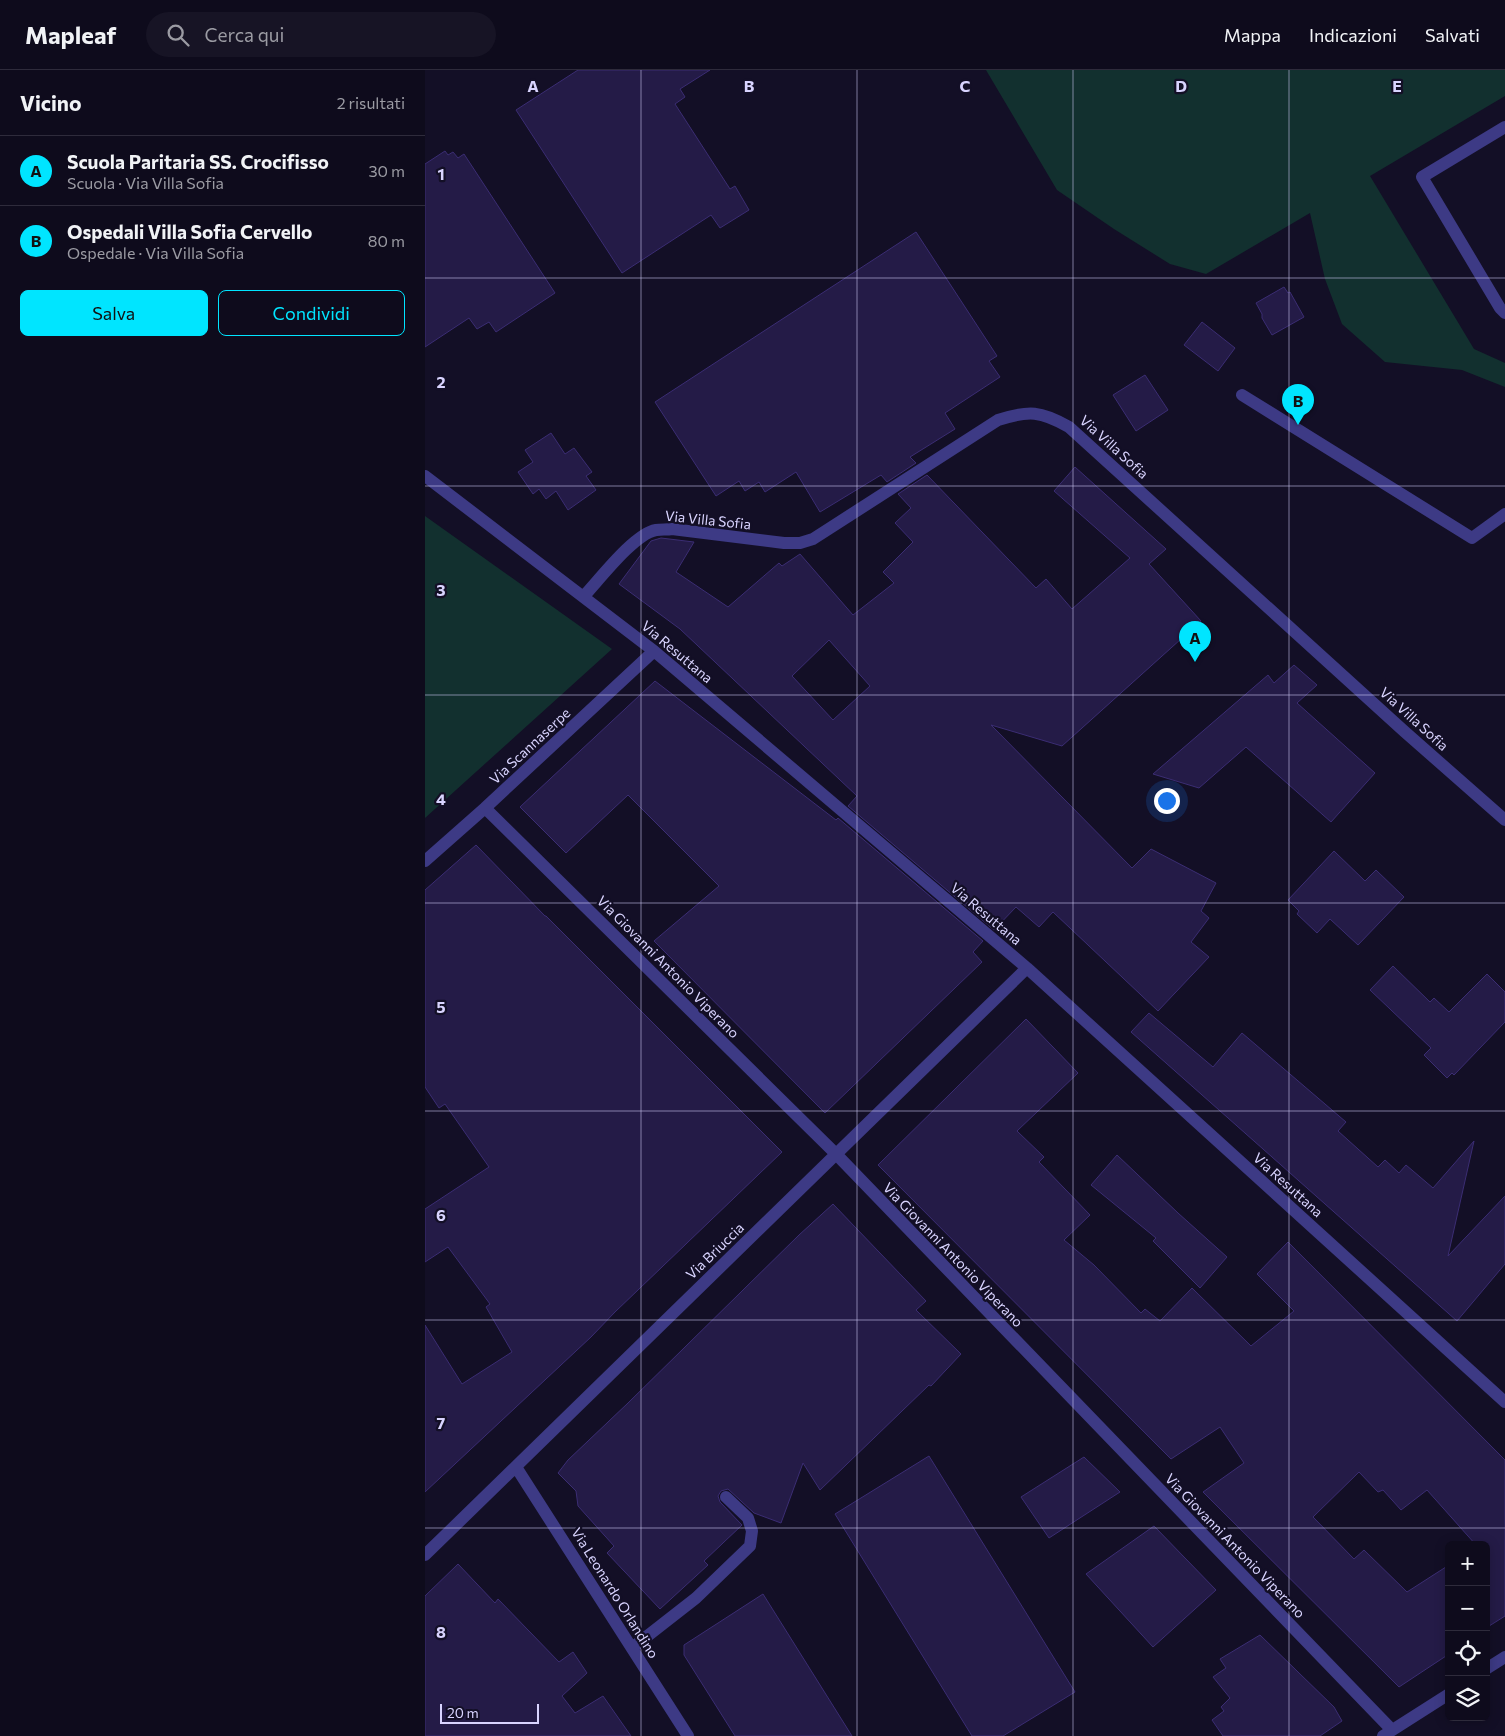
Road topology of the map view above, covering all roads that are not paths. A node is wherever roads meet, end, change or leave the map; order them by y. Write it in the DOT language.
graph roads {
  1 [pos="1505,126"];
  2 [pos="1505,313"];
  3 [pos="1241,395"];
  4 [pos="425,476"];
  5 [pos="1505,514"];
  6 [pos="584,596"];
  7 [pos="654,651"];
  8 [pos="485,808"];
  9 [pos="1505,820"];
  10 [pos="425,861"];
  11 [pos="1027,968"];
  12 [pos="835,1154"];
  13 [pos="1505,1402"];
  14 [pos="516,1467"];
  15 [pos="726,1497"];
  16 [pos="425,1556"];
  17 [pos="632,1648"];
  18 [pos="1505,1657"];
  19 [pos="1490,1666"];
  20 [pos="1445,1697"];
  21 [pos="1388,1733"];
  22 [pos="688,1736"];
  1 -- 2 [label="street"];
  3 -- 5 [label="street"];
  4 -- 6 [label="street, Via Resuttana"];
  6 -- 7 [label="street, Via Resuttana"];
  6 -- 9 [label="street, Via Villa Sofia"];
  7 -- 8 [label="street, Via Scannaserpe"];
  7 -- 11 [label="street, Via Resuttana"];
  8 -- 10 [label="street, Via Scannaserpe"];
  8 -- 12 [label="street, Via Giovanni Antonio Viperano"];
  11 -- 12 [label="street, Via Briuccia"];
  11 -- 13 [label="street, Via Resuttana"];
  12 -- 14 [label="street, Via Briuccia"];
  12 -- 21 [label="street, Via Giovanni Antonio Viperano"];
  14 -- 16 [label="street, Via Briuccia"];
  14 -- 17 [label="street, Via Leonardo Orlandino"];
  15 -- 17 [label="street"];
  17 -- 22 [label="street, Via Leonardo Orlandino"];
  18 -- 19 [label="street"];
  20 -- 21 [label="street"];
}
